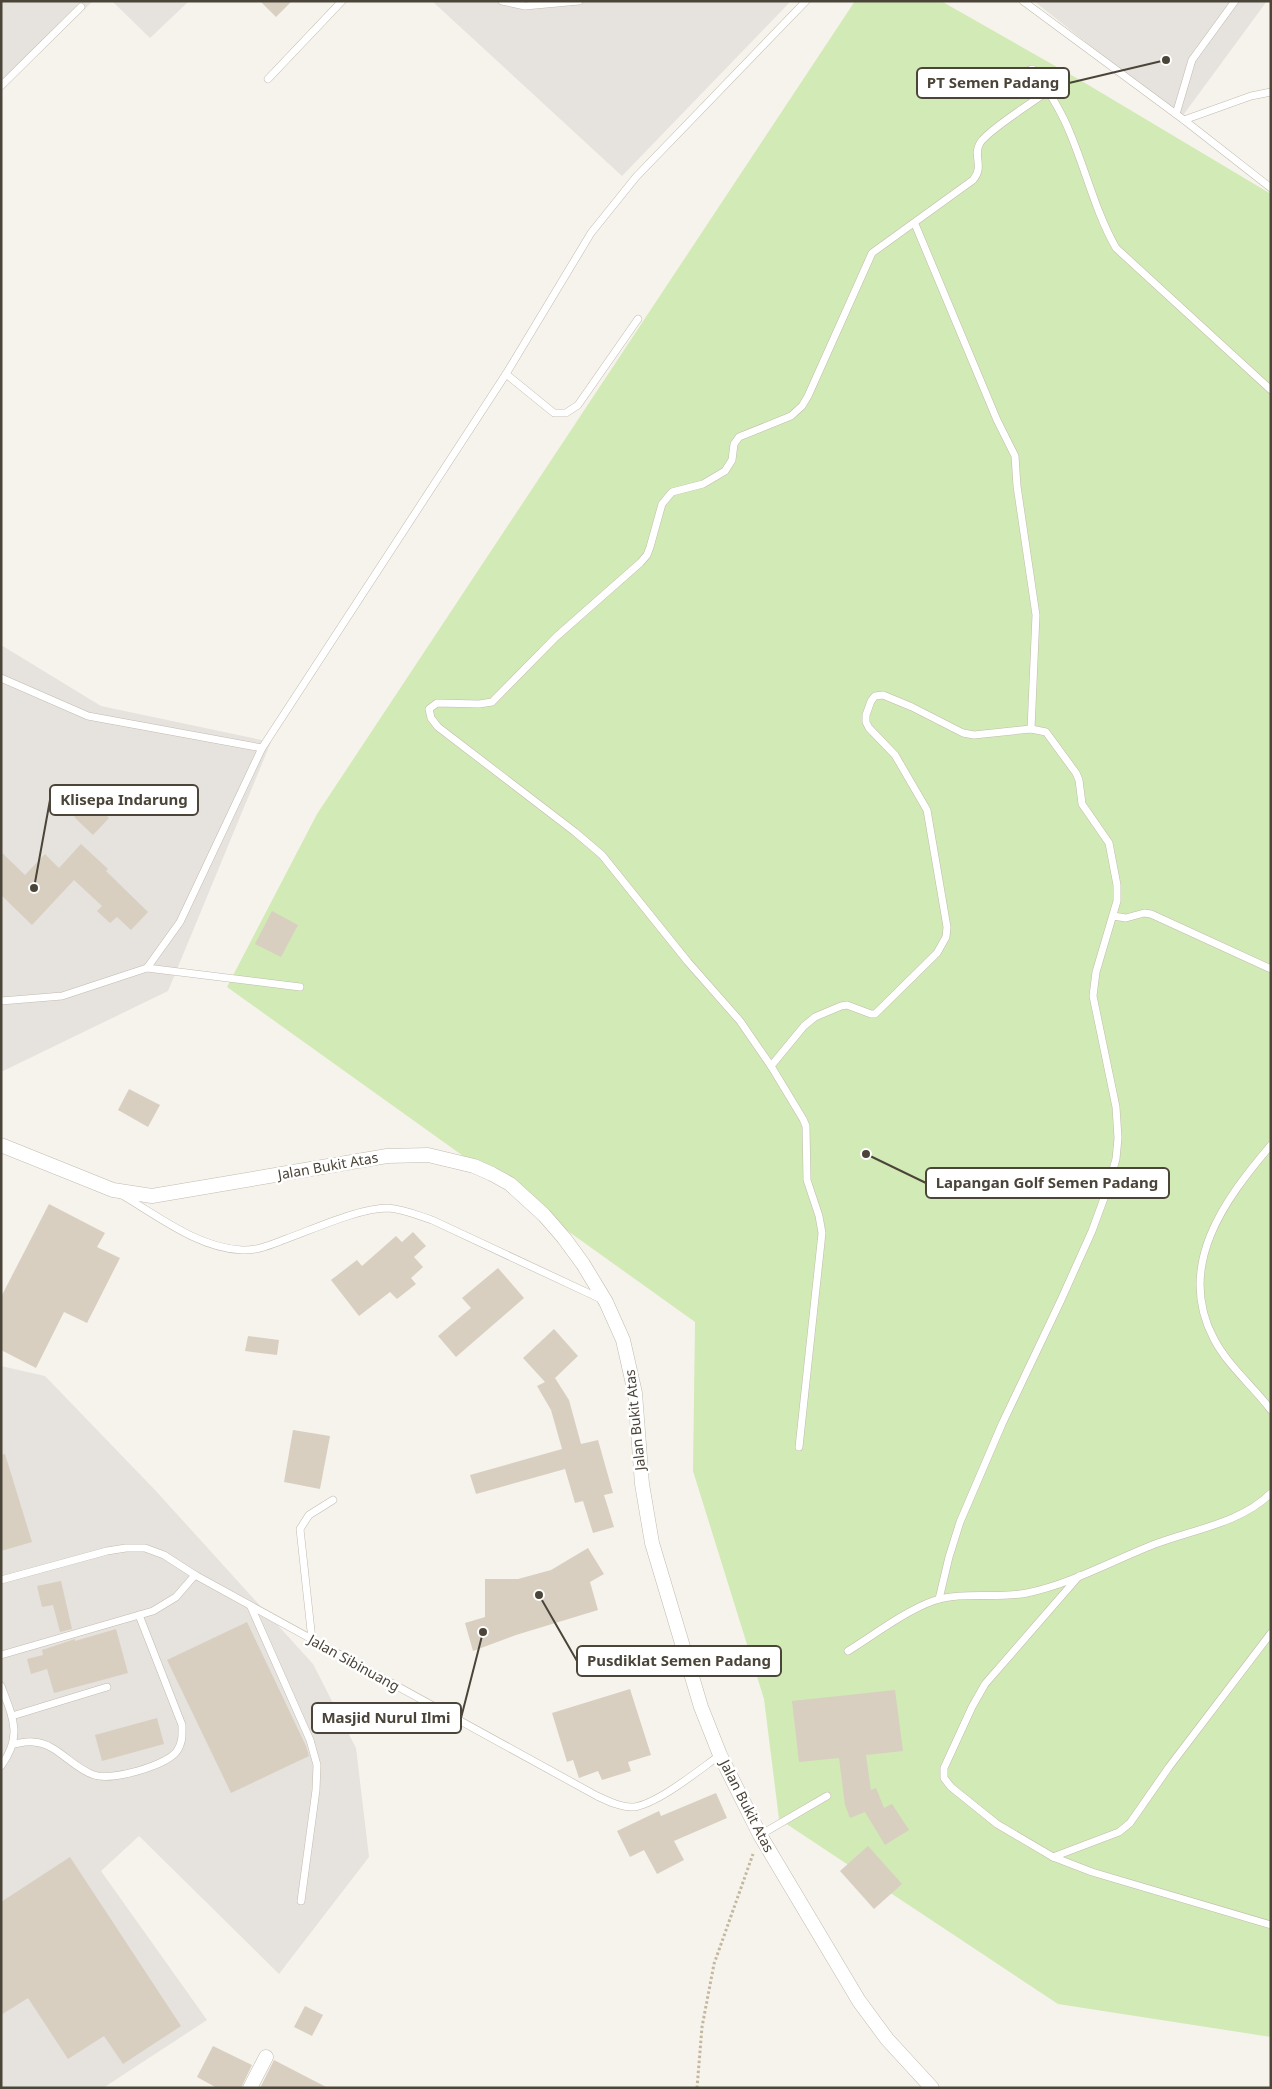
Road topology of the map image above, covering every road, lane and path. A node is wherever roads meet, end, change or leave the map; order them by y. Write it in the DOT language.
graph roads {
  1 [pos="342,1"];
  2 [pos="502,1"];
  3 [pos="579,1"];
  4 [pos="806,1"];
  5 [pos="1024,1"];
  6 [pos="1235,1"];
  7 [pos="81,7"];
  8 [pos="268,78"];
  9 [pos="1,86"];
  10 [pos="1049,90"];
  11 [pos="1271,92"];
  12 [pos="979,93"];
  13 [pos="1176,114"];
  14 [pos="1184,120"];
  15 [pos="1271,188"];
  16 [pos="914,224"];
  17 [pos="638,319"];
  18 [pos="506,374"];
  19 [pos="1271,390"];
  20 [pos="1,678"];
  21 [pos="1031,728"];
  22 [pos="262,748"];
  23 [pos="1113,916"];
  24 [pos="147,968"];
  25 [pos="1271,969"];
  26 [pos="300,987"];
  27 [pos="1,1001"];
  28 [pos="771,1066"];
  29 [pos="1271,1144"];
  30 [pos="1,1145"];
  31 [pos="113,1190"];
  32 [pos="606,1302"];
  33 [pos="1271,1410"];
  34 [pos="799,1447"];
  35 [pos="1271,1493"];
  36 [pos="333,1500"];
  37 [pos="195,1575"];
  38 [pos="1079,1576"];
  39 [pos="1,1580"];
  40 [pos="939,1599"];
  41 [pos="250,1606"];
  42 [pos="139,1615"];
  43 [pos="1271,1634"];
  44 [pos="312,1640"];
  45 [pos="848,1651"];
  46 [pos="1,1655"];
  47 [pos="1,1686"];
  48 [pos="107,1687"];
  49 [pos="12,1716"];
  50 [pos="14,1744"];
  51 [pos="720,1755"];
  52 [pos="1,1766"];
  53 [pos="826,1796"];
  54 [pos="760,1834"];
  55 [pos="1053,1857"];
  56 [pos="301,1901"];
  57 [pos="1271,1925"];
  58 [pos="266,2057"];
  59 [pos="250,2088"];
  60 [pos="697,2088"];
  61 [pos="932,2088"];
  1 -- 8 [label="lane"];
  2 -- 3 [label="lane"];
  4 -- 18 [label="lane"];
  5 -- 13 [label="lane"];
  6 -- 13 [label="lane"];
  7 -- 9 [label="lane"];
  10 -- 12 [label="lane"];
  10 -- 16 [label="lane"];
  10 -- 19 [label="lane"];
  11 -- 14 [label="lane"];
  13 -- 14 [label="lane"];
  14 -- 15 [label="lane"];
  16 -- 21 [label="lane"];
  16 -- 28 [label="lane"];
  17 -- 18 [label="lane"];
  18 -- 22 [label="lane"];
  20 -- 22 [label="lane"];
  21 -- 23 [label="lane"];
  21 -- 28 [label="lane"];
  22 -- 24 [label="lane"];
  23 -- 25 [label="lane"];
  23 -- 40 [label="lane"];
  24 -- 26 [label="lane"];
  24 -- 27 [label="lane"];
  28 -- 34 [label="lane"];
  29 -- 33 [label="lane"];
  30 -- 31 [label="street, Jalan Bukit Atas"];
  31 -- 32 [label="lane"];
  31 -- 32 [label="street, Jalan Bukit Atas"];
  32 -- 51 [label="street, Jalan Bukit Atas"];
  35 -- 38 [label="lane"];
  36 -- 44 [label="lane"];
  37 -- 39 [label="lane, Jalan Sibinuang"];
  37 -- 41 [label="lane, Jalan Sibinuang"];
  37 -- 42 [label="lane"];
  38 -- 40 [label="lane"];
  38 -- 55 [label="lane"];
  40 -- 45 [label="lane"];
  41 -- 44 [label="lane, Jalan Sibinuang"];
  41 -- 56 [label="lane"];
  42 -- 46 [label="lane"];
  42 -- 50 [label="lane"];
  43 -- 55 [label="lane"];
  44 -- 51 [label="lane, Jalan Sibinuang"];
  47 -- 49 [label="lane"];
  48 -- 49 [label="lane"];
  49 -- 50 [label="lane"];
  50 -- 52 [label="lane"];
  51 -- 54 [label="street, Jalan Bukit Atas"];
  53 -- 54 [label="lane"];
  54 -- 60 [label="path"];
  54 -- 61 [label="street, Jalan Bukit Atas"];
  55 -- 57 [label="lane"];
  58 -- 59 [label="street"];
}
